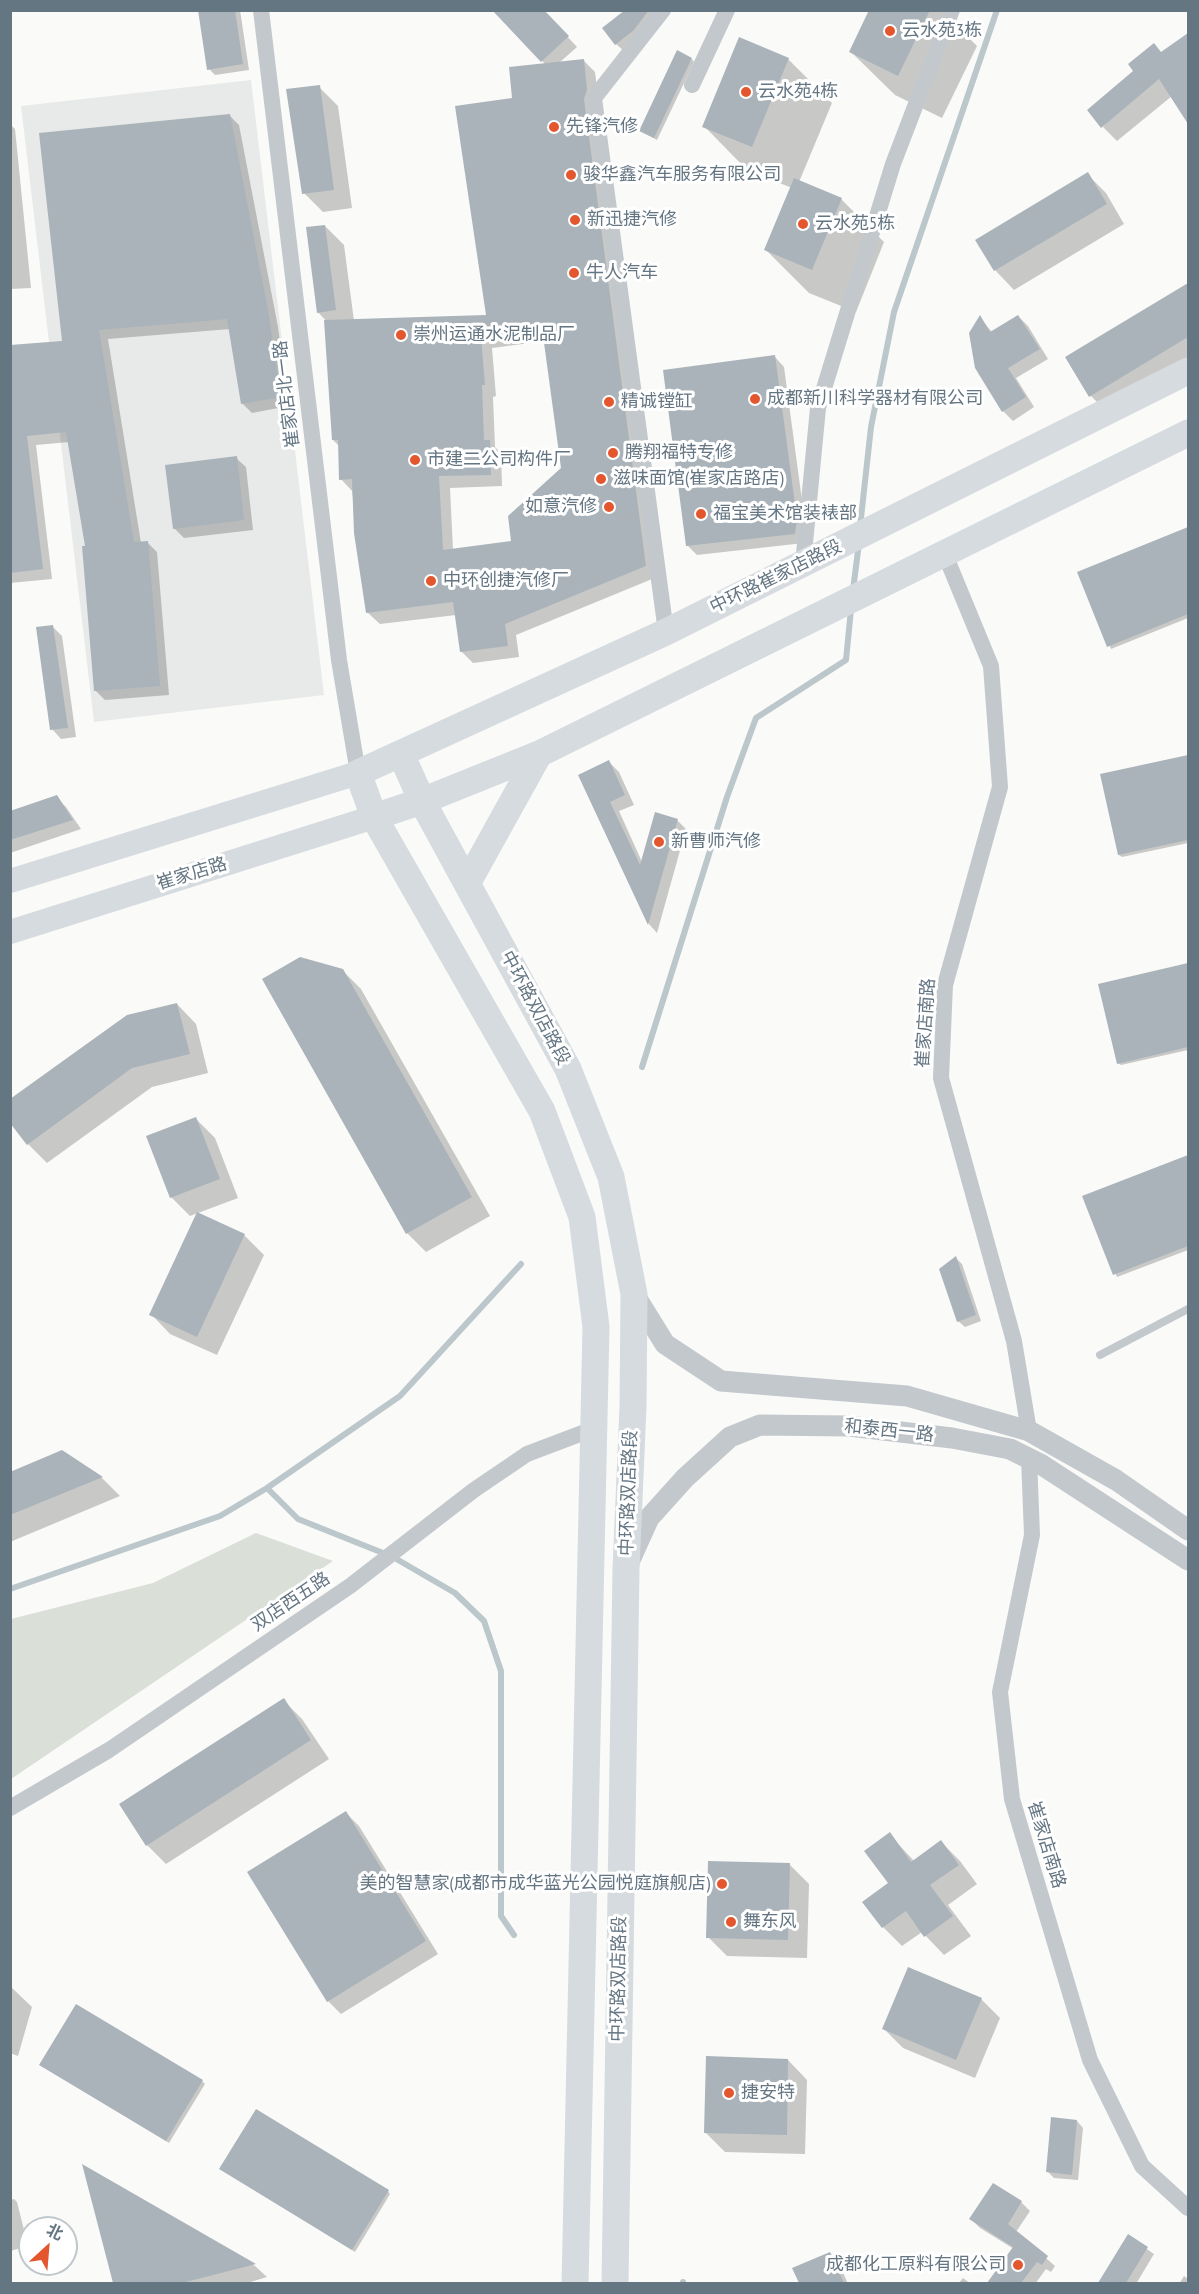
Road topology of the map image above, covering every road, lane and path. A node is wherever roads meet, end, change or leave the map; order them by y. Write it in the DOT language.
graph roads {
  1 [pos="261,10"];
  2 [pos="663,10"];
  3 [pos="727,10"];
  4 [pos="952,10"];
  5 [pos="692,85"];
  6 [pos="1188,370"];
  7 [pos="1188,432"];
  8 [pos="944,552"];
  9 [pos="810,561"];
  10 [pos="666,632"];
  11 [pos="401,754"];
  12 [pos="539,754"];
  13 [pos="358,773"];
  14 [pos="422,801"];
  15 [pos="374,817"];
  16 [pos="10,881"];
  17 [pos="468,882"];
  18 [pos="10,932"];
  19 [pos="634,1294"];
  20 [pos="1188,1309"];
  21 [pos="1100,1355"];
  22 [pos="593,1429"];
  23 [pos="1029,1431"];
  24 [pos="1029,1458"];
  25 [pos="1188,1530"];
  26 [pos="1188,1560"];
  27 [pos="626,1569"];
  28 [pos="10,1808"];
  29 [pos="1188,2208"];
  30 [pos="575,2283"];
  31 [pos="615,2283"];
  1 -- 13 [label="street, 崔家店北一路"];
  2 -- 10 [label="street"];
  3 -- 5 [label="street"];
  4 -- 9 [label="street"];
  6 -- 9 [label="main road, 中环路崔家店路段"];
  7 -- 8 [label="main road"];
  8 -- 12 [label="main road"];
  8 -- 23 [label="street, 崔家店南路"];
  9 -- 10 [label="main road, 中环路崔家店路段"];
  10 -- 11 [label="main road, 中环路崔家店路段"];
  11 -- 13 [label="main road, 中环路崔家店路段"];
  11 -- 14 [label="main road, 中环路双店路段"];
  12 -- 14 [label="main road"];
  12 -- 17 [label="main road"];
  13 -- 15 [label="main road, 中环路双店路段"];
  13 -- 16 [label="main road"];
  14 -- 15 [label="main road"];
  14 -- 17 [label="main road, 中环路双店路段"];
  15 -- 18 [label="main road, 崔家店路"];
  15 -- 22 [label="main road, 中环路双店路段"];
  17 -- 19 [label="main road, 中环路双店路段"];
  19 -- 23 [label="street, 和泰西一路"];
  19 -- 27 [label="main road, 中环路双店路段"];
  20 -- 21 [label="lane"];
  22 -- 28 [label="street, 双店西五路"];
  22 -- 30 [label="main road, 中环路双店路段"];
  23 -- 25 [label="street, 和泰西一路"];
  24 -- 26 [label="street, 和泰西一路"];
  24 -- 27 [label="street, 和泰西一路"];
  24 -- 29 [label="street, 崔家店南路"];
  27 -- 31 [label="main road, 中环路双店路段"];
}
